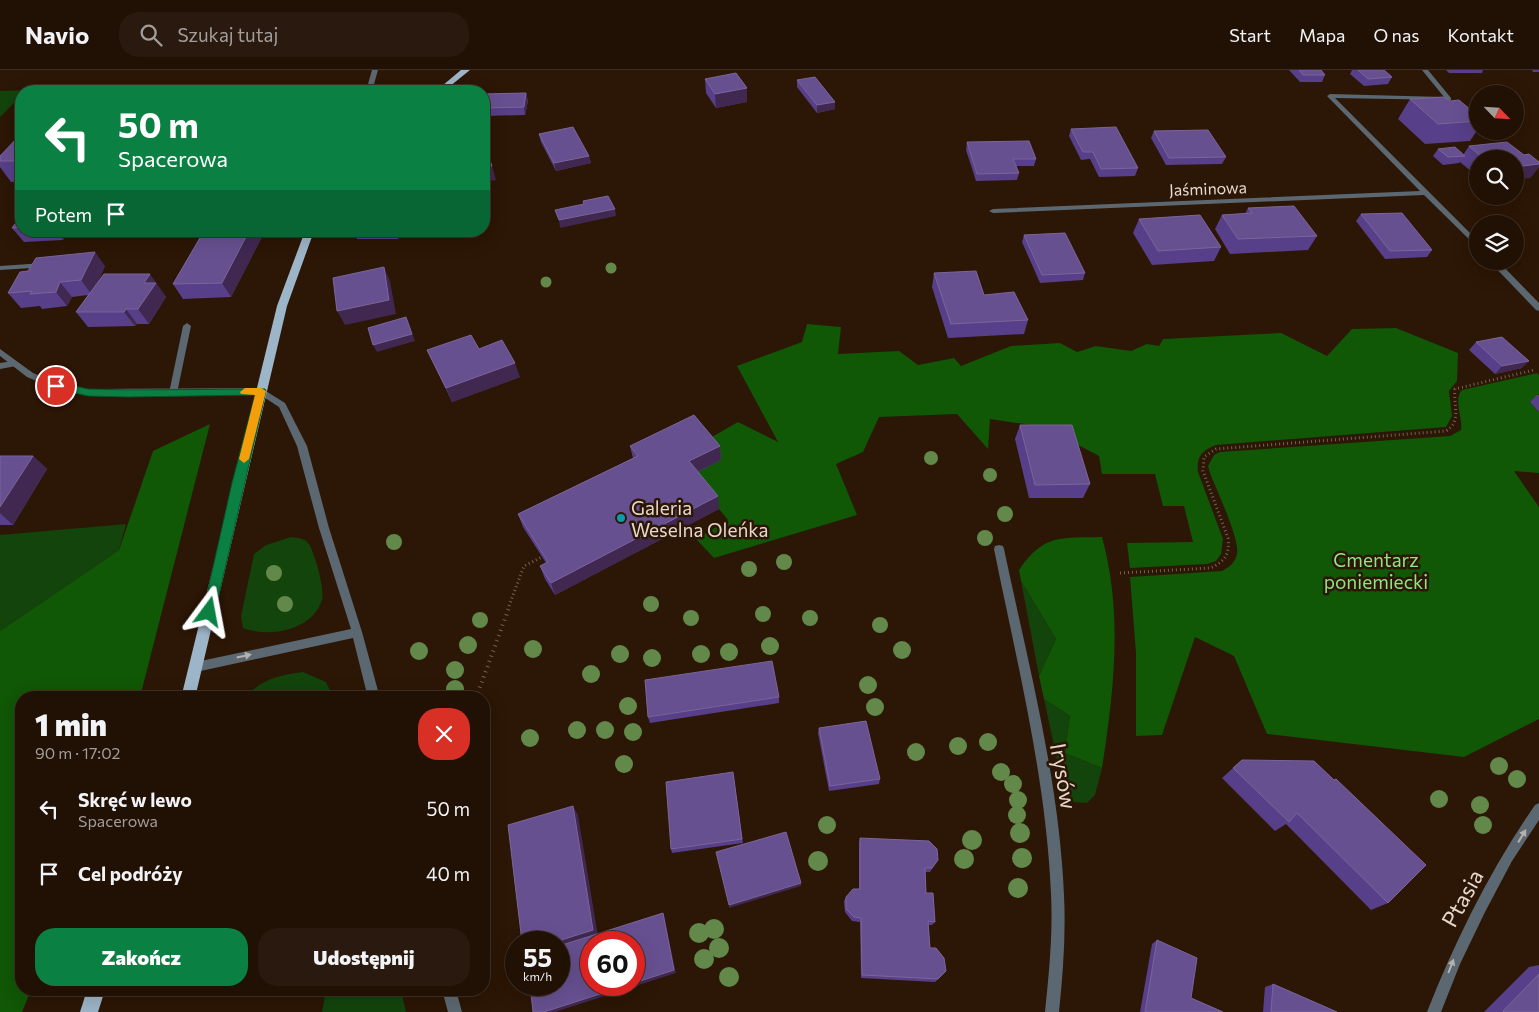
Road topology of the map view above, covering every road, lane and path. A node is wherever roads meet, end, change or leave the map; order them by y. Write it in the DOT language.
graph roads {
  1 [pos="375,70"];
  2 [pos="466,70"];
  3 [pos="1425,70"];
  4 [pos="370,85"];
  5 [pos="447,85"];
  6 [pos="1425,193"];
  7 [pos="992,211"];
  8 [pos="308,237"];
  9 [pos="1469,237"];
  10 [pos="45,265"];
  11 [pos="0,268"];
  12 [pos="1502,270"];
  13 [pos="1539,308"];
  14 [pos="187,326"];
  15 [pos="0,352"];
  16 [pos="13,364"];
  17 [pos="0,366"];
  18 [pos="1534,370"];
  19 [pos="261,391"];
  20 [pos="173,394"];
  21 [pos="999,549"];
  22 [pos="542,557"];
  23 [pos="1120,573"];
  24 [pos="358,632"];
  25 [pos="196,667"];
  26 [pos="190,691"];
  27 [pos="372,691"];
  28 [pos="479,691"];
  29 [pos="1539,810"];
  30 [pos="94,996"];
  31 [pos="451,996"];
  32 [pos="89,1012"];
  33 [pos="455,1012"];
  34 [pos="1052,1012"];
  35 [pos="1434,1012"];
  1 -- 4 [label="street"];
  2 -- 5 [label="main road"];
  3 -- 6 [label="street"];
  6 -- 7 [label="street, Jaśminowa"];
  6 -- 9 [label="street"];
  8 -- 19 [label="main road"];
  10 -- 11 [label="street"];
  12 -- 13 [label="street"];
  14 -- 20 [label="street"];
  15 -- 16 [label="street"];
  16 -- 17 [label="street"];
  16 -- 20 [label="street"];
  18 -- 23 [label="path"];
  19 -- 20 [label="street"];
  19 -- 24 [label="street"];
  19 -- 25 [label="main road"];
  21 -- 34 [label="street, Irysów"];
  22 -- 28 [label="path"];
  25 -- 24 [label="street, one-way"];
  24 -- 27 [label="street"];
  25 -- 26 [label="main road"];
  35 -- 29 [label="street, Ptasia, one-way"];
  30 -- 32 [label="main road"];
  31 -- 33 [label="street"];
}
